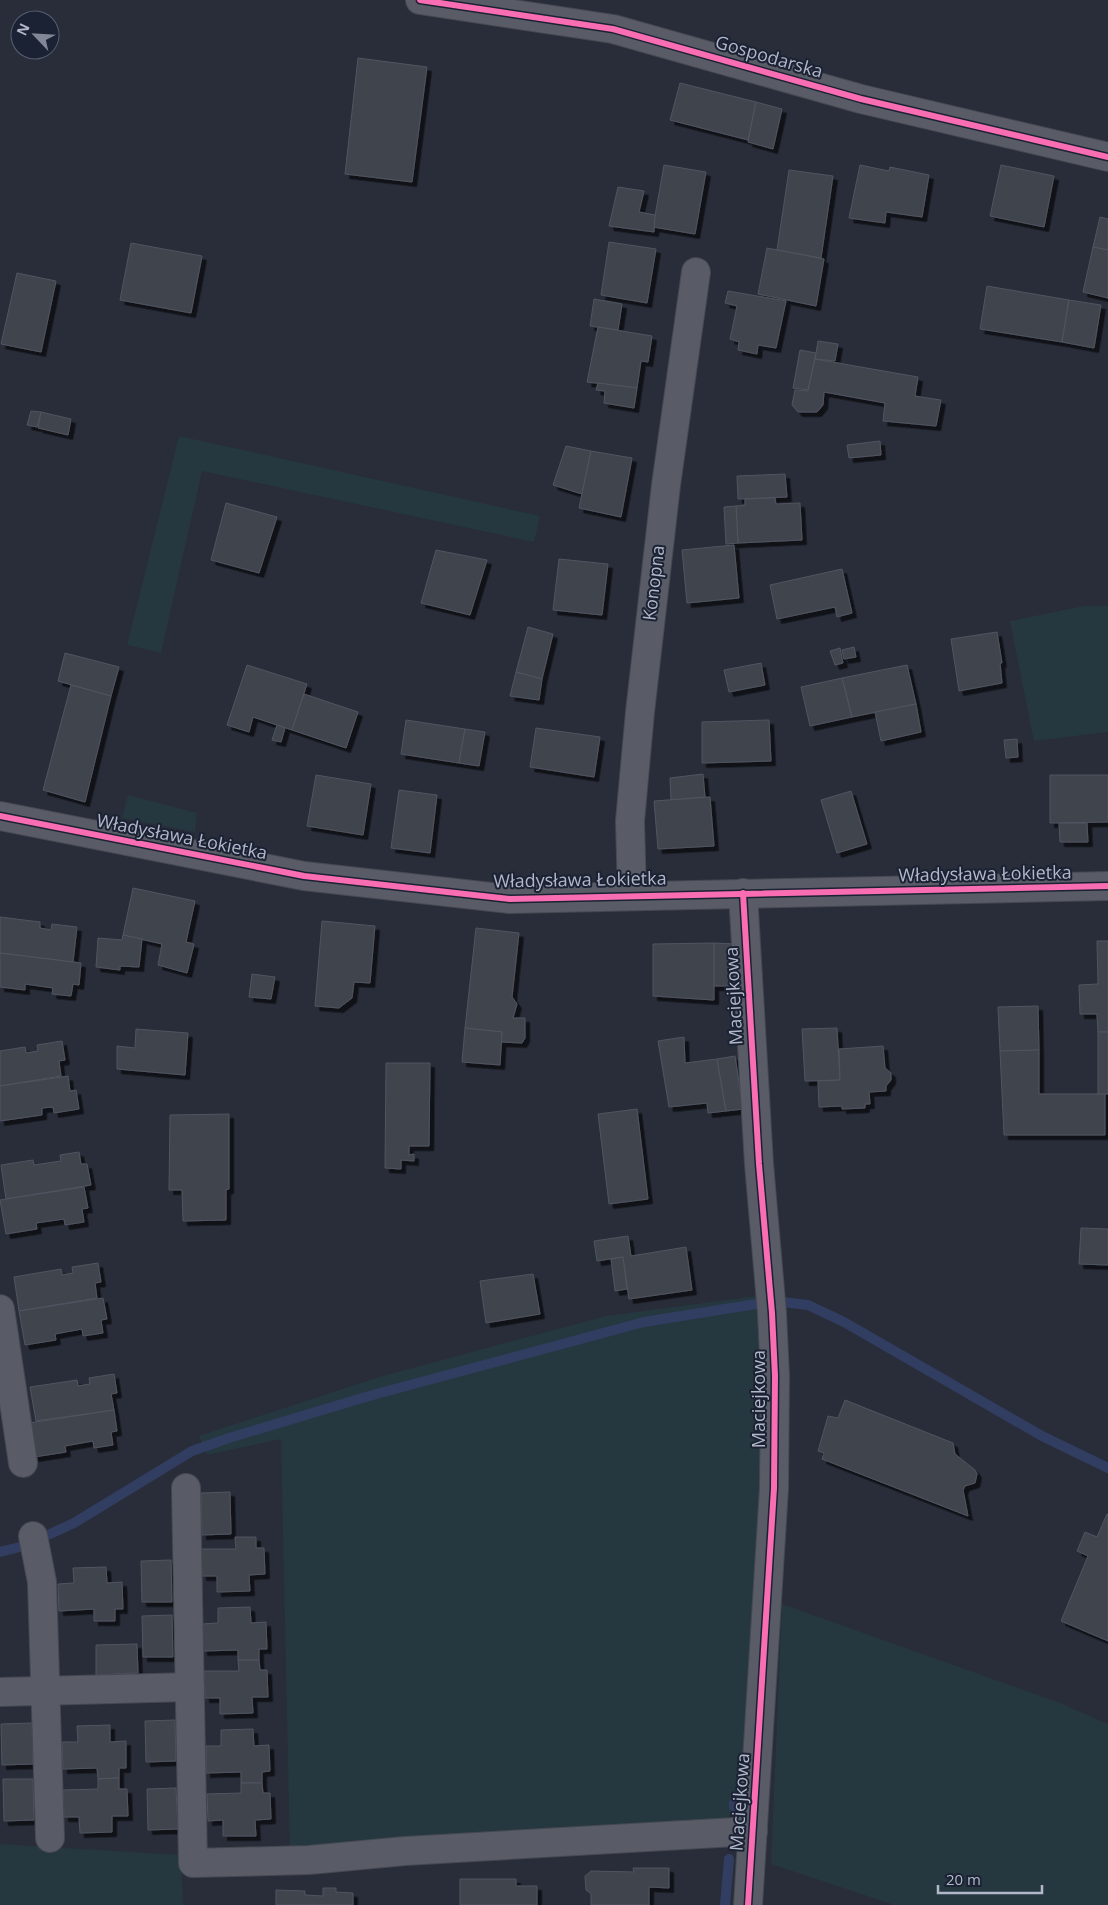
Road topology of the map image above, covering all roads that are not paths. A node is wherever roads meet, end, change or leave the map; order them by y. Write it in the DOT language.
graph roads {
  1 [pos="420,0"];
  2 [pos="1108,157"];
  3 [pos="696,272"];
  4 [pos="0,816"];
  5 [pos="1108,886"];
  6 [pos="743,893"];
  7 [pos="632,896"];
  8 [pos="0,1308"];
  9 [pos="22,1463"];
  10 [pos="186,1488"];
  11 [pos="33,1536"];
  12 [pos="190,1687"];
  13 [pos="0,1692"];
  14 [pos="46,1692"];
  15 [pos="753,1831"];
  16 [pos="50,1838"];
  17 [pos="748,1905"];
  1 -- 2 [label="street, Gospodarska"];
  3 -- 7 [label="street, Konopna"];
  4 -- 7 [label="street, Władysława Łokietka"];
  5 -- 6 [label="street, Władysława Łokietka"];
  6 -- 7 [label="street, Władysława Łokietka"];
  6 -- 15 [label="street, Maciejkowa"];
  8 -- 9 [label="street"];
  10 -- 12 [label="street"];
  11 -- 14 [label="street"];
  12 -- 14 [label="street"];
  12 -- 15 [label="street"];
  13 -- 14 [label="street"];
  14 -- 16 [label="street"];
  15 -- 17 [label="street, Maciejkowa"];
}
